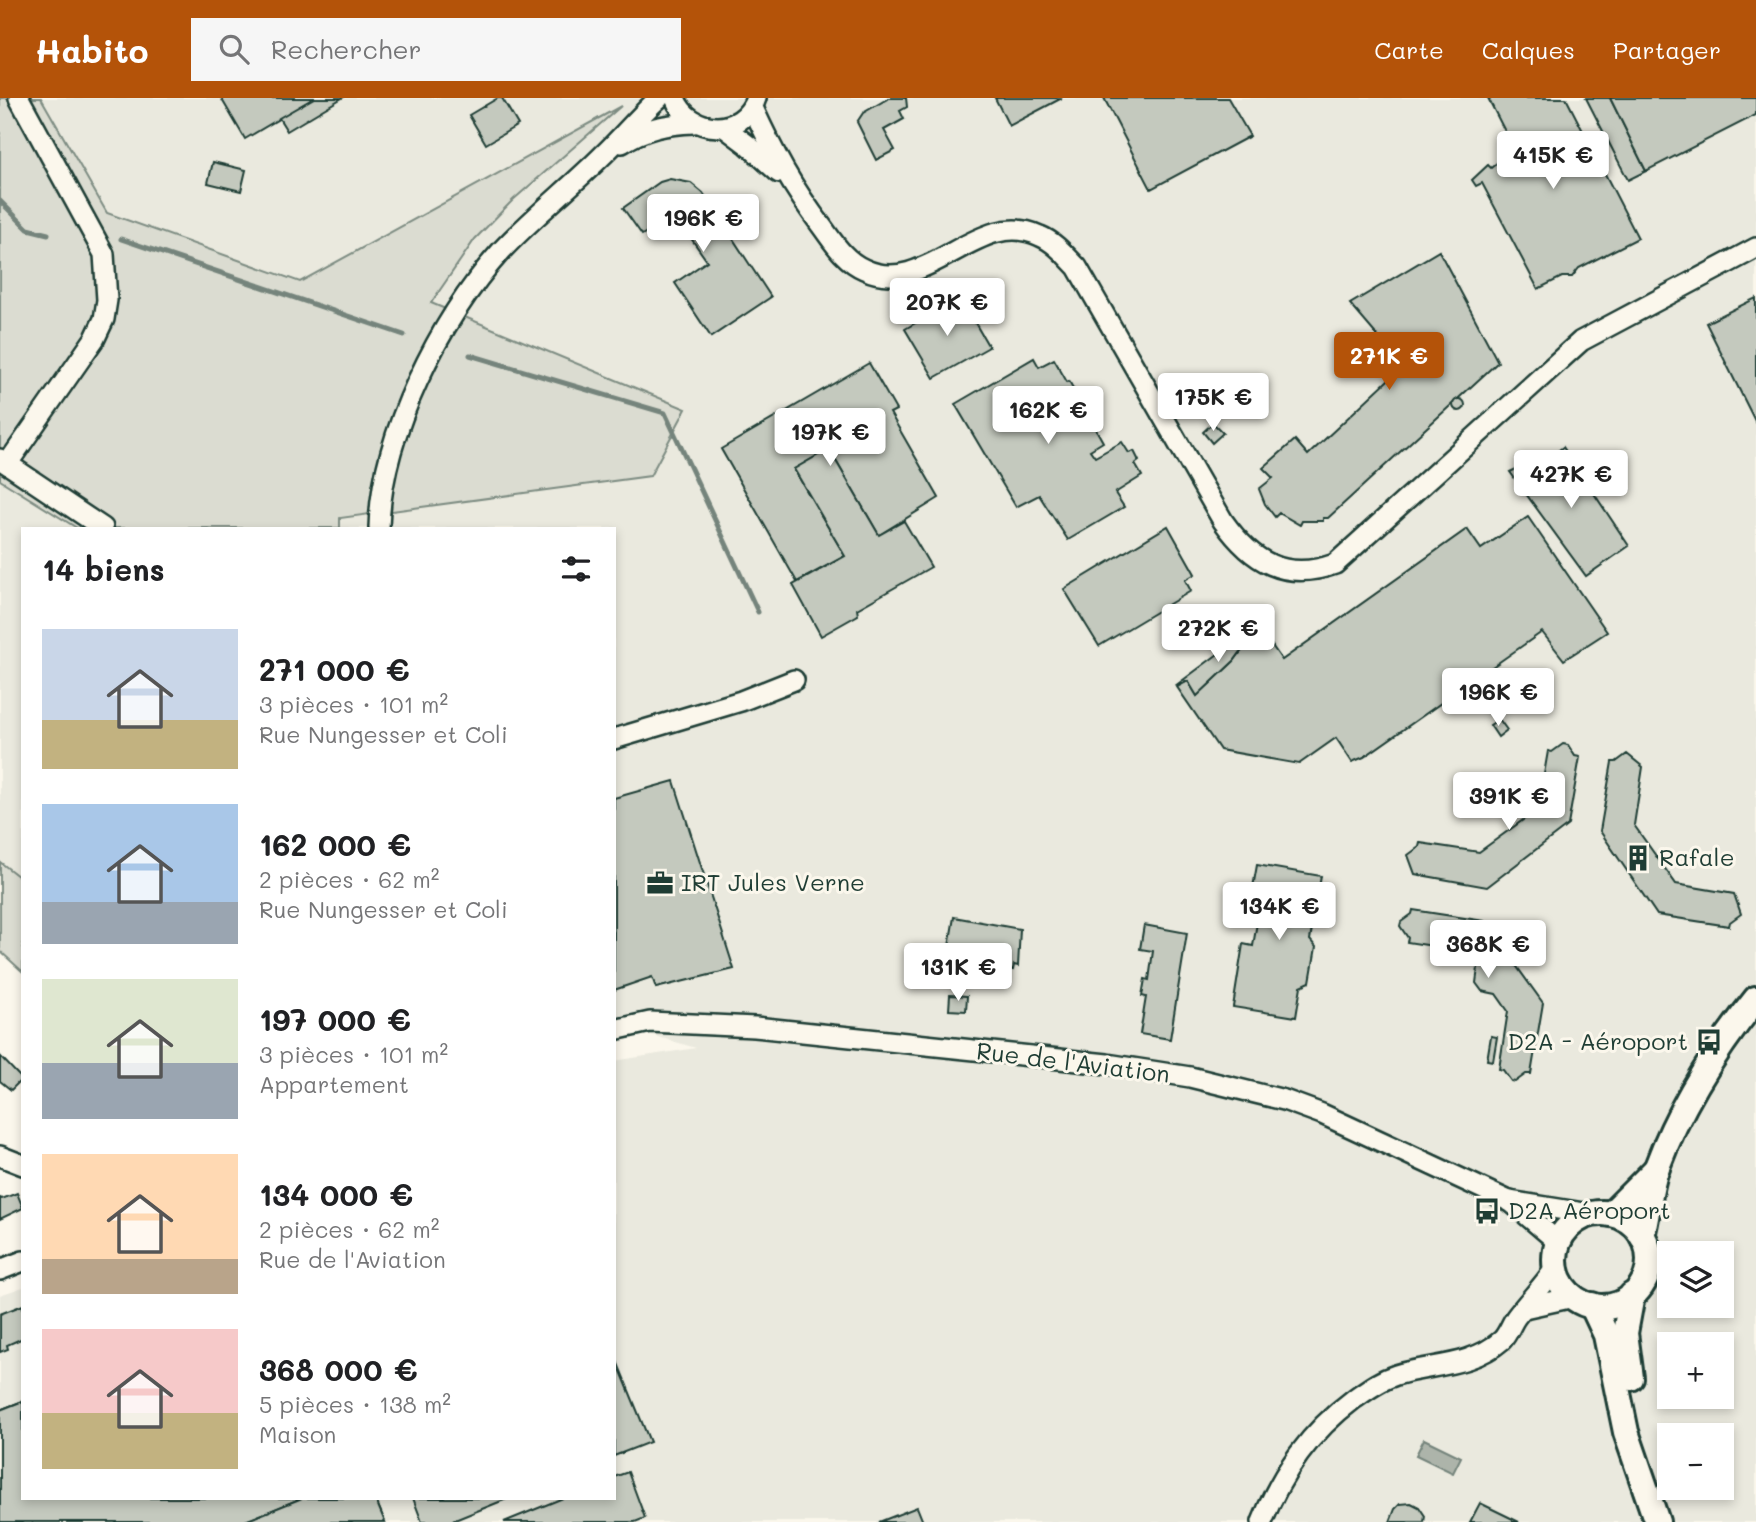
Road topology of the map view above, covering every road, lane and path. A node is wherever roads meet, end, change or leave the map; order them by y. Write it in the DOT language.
graph roads {
  1 [pos="19,98"];
  2 [pos="659,98"];
  3 [pos="675,98"];
  4 [pos="755,103"];
  5 [pos="694,123"];
  6 [pos="724,127"];
  7 [pos="604,155"];
  8 [pos="790,184"];
  9 [pos="1756,248"];
  10 [pos="4,461"];
  11 [pos="102,527"];
  12 [pos="379,527"];
  13 [pos="794,680"];
  14 [pos="616,738"];
  15 [pos="1756,999"];
  16 [pos="616,1030"];
  17 [pos="0,1157"];
  18 [pos="21,1164"];
  19 [pos="1657,1168"];
  20 [pos="1509,1200"];
  21 [pos="1601,1214"];
  22 [pos="1643,1236"];
  23 [pos="1557,1256"];
  24 [pos="21,1262"];
  25 [pos="0,1270"];
  26 [pos="1632,1295"];
  27 [pos="1583,1301"];
  28 [pos="1524,1308"];
  29 [pos="1640,1466"];
  30 [pos="1657,1520"];
  31 [pos="1262,1522"];
  1 -- 10 [label="street"];
  2 -- 7 [label="street"];
  3 -- 5 [label="street"];
  4 -- 6 [label="street"];
  4 -- 8 [label="street"];
  5 -- 6 [label="street"];
  5 -- 7 [label="street"];
  6 -- 8 [label="street"];
  7 -- 12 [label="street"];
  8 -- 9 [label="street"];
  10 -- 11 [label="street"];
  13 -- 14 [label="street"];
  15 -- 19 [label="main road"];
  16 -- 20 [label="street, Rue de l'Aviation"];
  17 -- 18 [label="street"];
  19 -- 21 [label="main road"];
  19 -- 22 [label="main road"];
  20 -- 21 [label="street, Rue de l'Aviation"];
  20 -- 23 [label="street, Rue de l'Aviation"];
  21 -- 22 [label="main road"];
  21 -- 23 [label="main road"];
  22 -- 26 [label="main road"];
  23 -- 27 [label="main road"];
  23 -- 28 [label="street"];
  24 -- 25 [label="street"];
  26 -- 27 [label="main road"];
  26 -- 29 [label="main road"];
  27 -- 28 [label="street"];
  27 -- 29 [label="main road"];
  28 -- 31 [label="street"];
  29 -- 30 [label="main road"];
}
